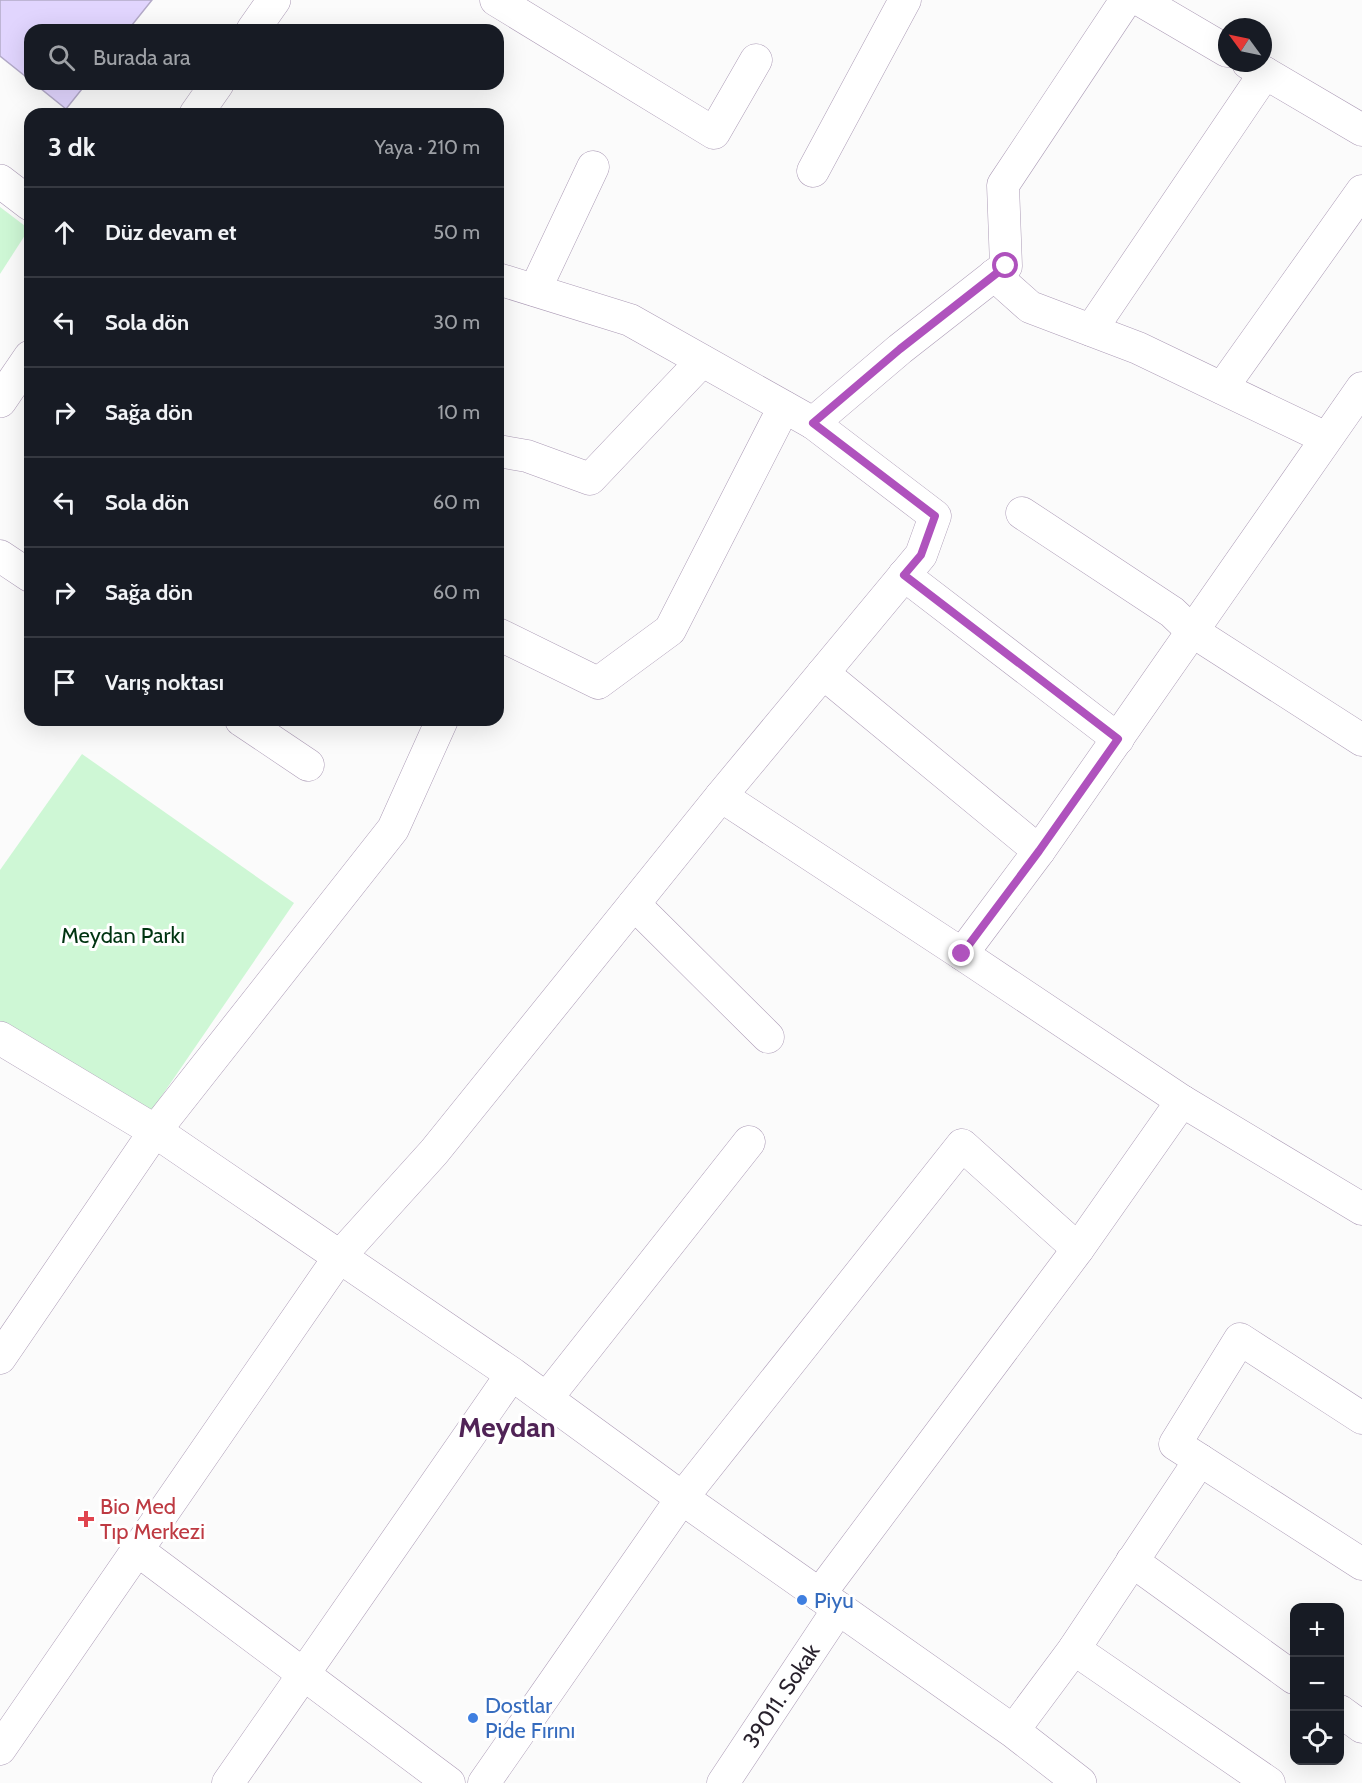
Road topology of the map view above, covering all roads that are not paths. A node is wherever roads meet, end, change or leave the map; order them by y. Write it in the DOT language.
graph roads {
  1 [pos="274,0"];
  2 [pos="496,0"];
  3 [pos="905,0"];
  4 [pos="1126,0"];
  5 [pos="1140,0"];
  6 [pos="258,24"];
  7 [pos="1218,46"];
  8 [pos="756,60"];
  9 [pos="1253,72"];
  10 [pos="1263,72"];
  11 [pos="213,90"];
  12 [pos="200,108"];
  13 [pos="1362,130"];
  14 [pos="593,167"];
  15 [pos="813,171"];
  16 [pos="0,181"];
  17 [pos="1362,191"];
  18 [pos="24,199"];
  19 [pos="994,275"];
  20 [pos="504,281"];
  21 [pos="535,290"];
  22 [pos="1091,330"];
  23 [pos="702,361"];
  24 [pos="24,366"];
  25 [pos="1222,388"];
  26 [pos="1362,388"];
  27 [pos="0,401"];
  28 [pos="784,406"];
  29 [pos="813,423"];
  30 [pos="1326,438"];
  31 [pos="504,452"];
  32 [pos="1022,513"];
  33 [pos="0,556"];
  34 [pos="24,572"];
  35 [pos="904,575"];
  36 [pos="1192,631"];
  37 [pos="504,637"];
  38 [pos="823,673"];
  39 [pos="250,726"];
  40 [pos="439,726"];
  41 [pos="1118,739"];
  42 [pos="1362,740"];
  43 [pos="308,765"];
  44 [pos="721,796"];
  45 [pos="1039,851"];
  46 [pos="634,904"];
  47 [pos="962,954"];
  48 [pos="768,1037"];
  49 [pos="0,1038"];
  50 [pos="1182,1101"];
  51 [pos="155,1131"];
  52 [pos="749,1142"];
  53 [pos="1362,1209"];
  54 [pos="1078,1249"];
  55 [pos="340,1256"];
  56 [pos="0,1358"];
  57 [pos="512,1374"];
  58 [pos="546,1399"];
  59 [pos="1362,1418"];
  60 [pos="1200,1460"];
  61 [pos="682,1498"];
  62 [pos="136,1549"];
  63 [pos="1132,1562"];
  64 [pos="1362,1564"];
  65 [pos="829,1602"];
  66 [pos="1074,1649"];
  67 [pos="304,1675"];
  68 [pos="1290,1675"];
  69 [pos="1344,1714"];
  70 [pos="1362,1727"];
  71 [pos="1013,1731"];
  72 [pos="0,1749"];
  73 [pos="228,1783"];
  74 [pos="449,1783"];
  75 [pos="484,1783"];
  76 [pos="723,1783"];
  77 [pos="1080,1783"];
  78 [pos="1269,1783"];
  1 -- 6 [label="main road"];
  2 -- 8 [label="street"];
  3 -- 15 [label="street"];
  4 -- 19 [label="street"];
  5 -- 7 [label="street"];
  9 -- 22 [label="street"];
  10 -- 13 [label="street"];
  11 -- 12 [label="main road"];
  14 -- 21 [label="street"];
  16 -- 18 [label="main road"];
  17 -- 25 [label="street"];
  19 -- 22 [label="street"];
  19 -- 29 [label="street"];
  20 -- 21 [label="street"];
  21 -- 23 [label="street"];
  22 -- 25 [label="street"];
  23 -- 28 [label="street"];
  23 -- 31 [label="street"];
  24 -- 27 [label="main road"];
  25 -- 30 [label="street"];
  26 -- 30 [label="street"];
  28 -- 29 [label="street"];
  28 -- 37 [label="street"];
  29 -- 35 [label="street"];
  30 -- 36 [label="street"];
  32 -- 36 [label="street"];
  33 -- 34 [label="street"];
  35 -- 38 [label="street"];
  35 -- 41 [label="street"];
  36 -- 41 [label="street"];
  36 -- 42 [label="street"];
  38 -- 44 [label="street"];
  38 -- 45 [label="street"];
  39 -- 43 [label="street"];
  40 -- 51 [label="street"];
  41 -- 45 [label="street"];
  44 -- 46 [label="street"];
  44 -- 47 [label="street"];
  45 -- 47 [label="street"];
  46 -- 48 [label="street"];
  46 -- 55 [label="street"];
  47 -- 50 [label="street"];
  49 -- 51 [label="main road"];
  50 -- 53 [label="street"];
  50 -- 54 [label="street, 39011. Sokak"];
  51 -- 55 [label="main road"];
  51 -- 56 [label="street"];
  52 -- 58 [label="street"];
  54 -- 61 [label="street"];
  54 -- 65 [label="street, 39011. Sokak"];
  55 -- 57 [label="main road"];
  55 -- 62 [label="street"];
  57 -- 58 [label="main road"];
  57 -- 67 [label="street"];
  58 -- 61 [label="main road"];
  59 -- 60 [label="street"];
  60 -- 63 [label="street"];
  60 -- 64 [label="street"];
  61 -- 65 [label="main road"];
  61 -- 75 [label="street"];
  62 -- 67 [label="street"];
  62 -- 72 [label="street"];
  63 -- 66 [label="street"];
  63 -- 68 [label="street"];
  65 -- 71 [label="main road"];
  65 -- 76 [label="street, 39011. Sokak"];
  66 -- 71 [label="street"];
  66 -- 78 [label="street"];
  67 -- 73 [label="street"];
  67 -- 74 [label="street"];
  69 -- 70 [label="street"];
  71 -- 77 [label="main road"];
}
